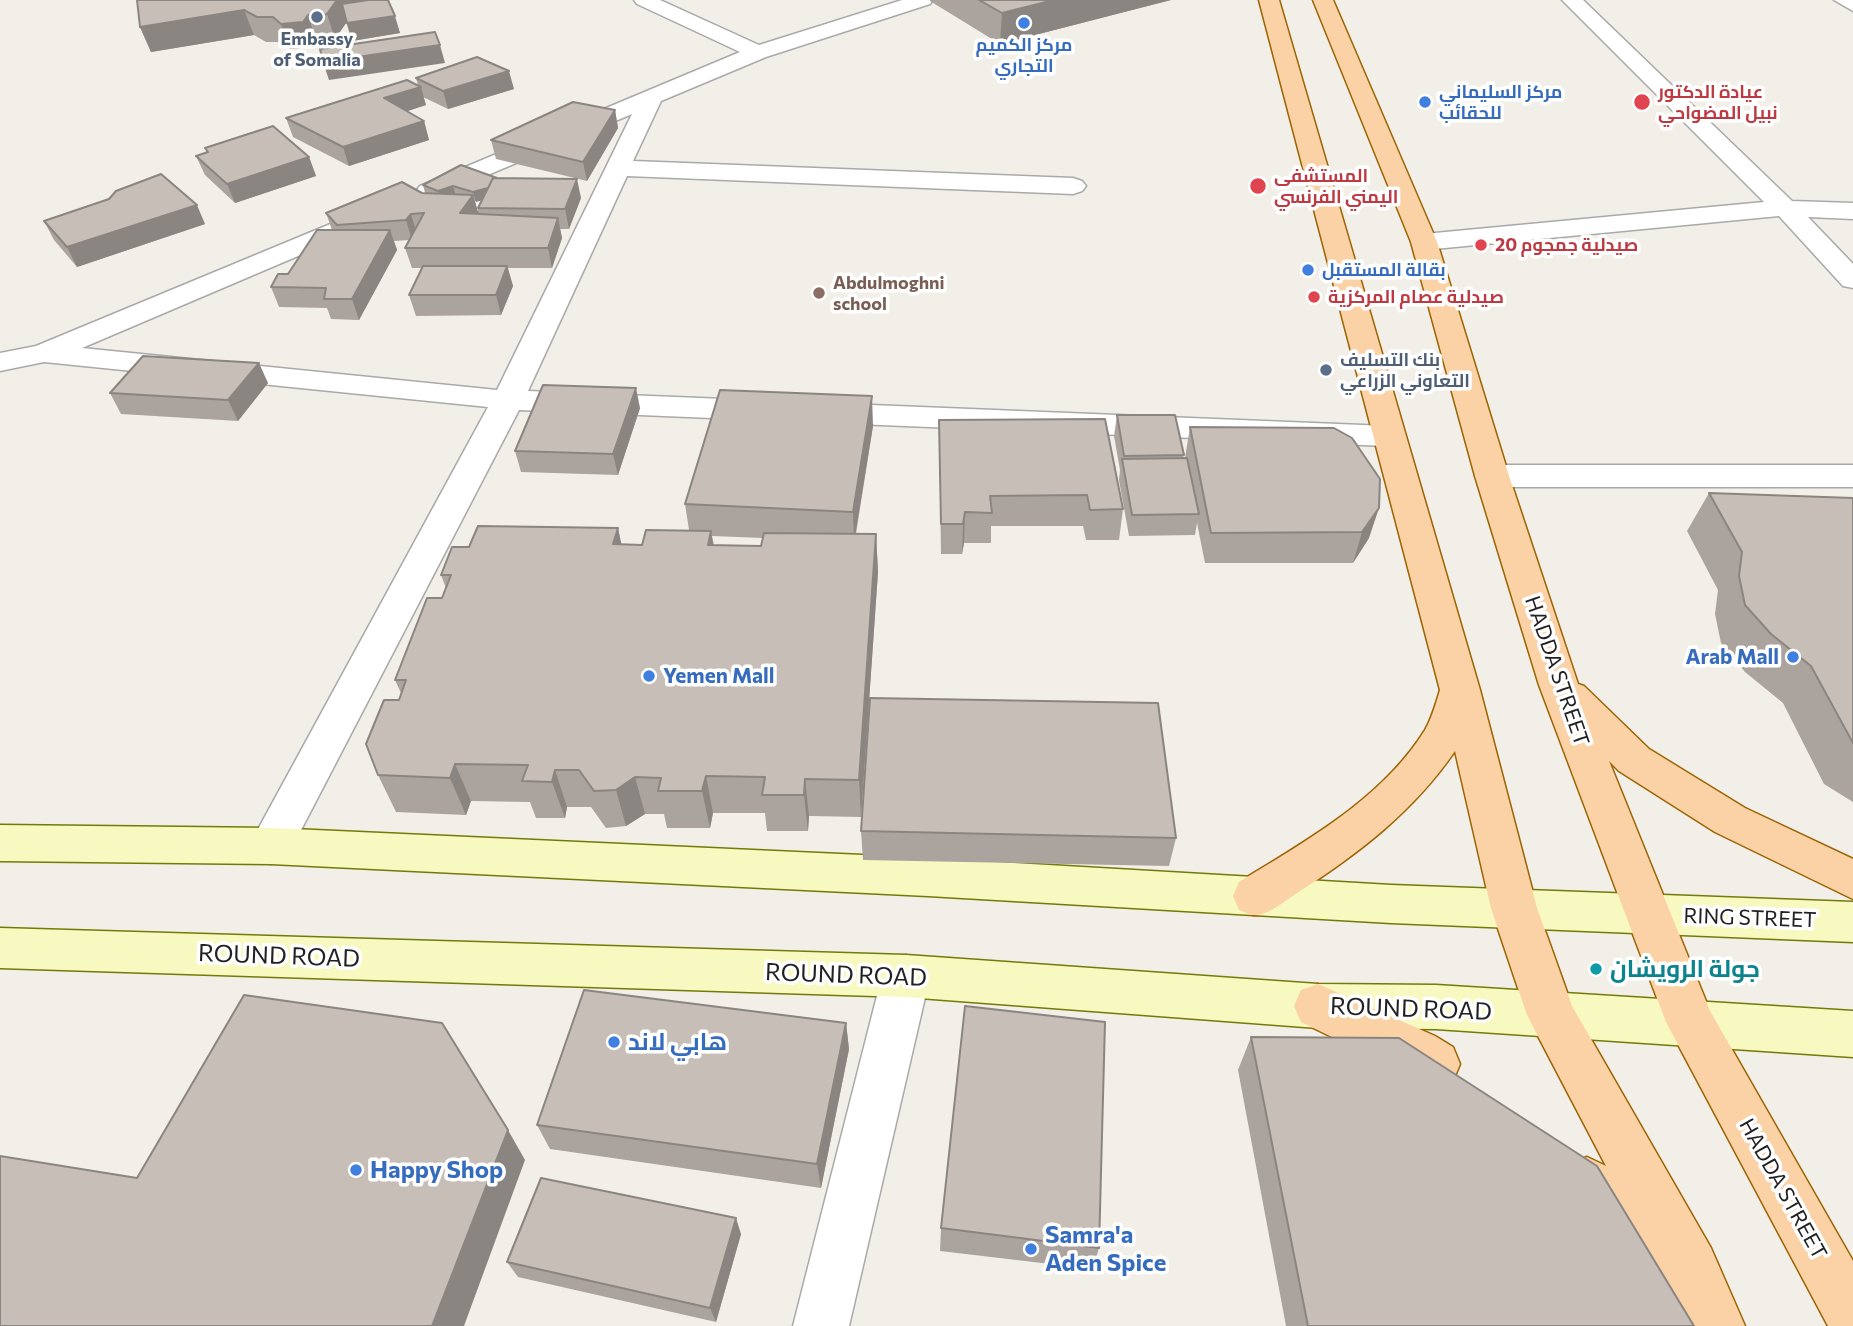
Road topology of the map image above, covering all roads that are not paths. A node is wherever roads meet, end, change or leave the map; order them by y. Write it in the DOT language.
graph roads {
  1 [pos="644,0"];
  2 [pos="923,0"];
  3 [pos="1269,0"];
  4 [pos="1322,0"];
  5 [pos="1573,0"];
  6 [pos="1844,0"];
  7 [pos="1853,5"];
  8 [pos="758,52"];
  9 [pos="651,98"];
  10 [pos="618,168"];
  11 [pos="1073,186"];
  12 [pos="411,199"];
  13 [pos="1785,208"];
  14 [pos="385,209"];
  15 [pos="1853,211"];
  16 [pos="1424,242"];
  17 [pos="1853,280"];
  18 [pos="44,352"];
  19 [pos="0,362"];
  20 [pos="508,400"];
  21 [pos="1387,436"];
  22 [pos="1492,476"];
  23 [pos="1853,476"];
  24 [pos="1559,685"];
  25 [pos="1460,690"];
  26 [pos="0,843"];
  27 [pos="271,846"];
  28 [pos="1853,880"];
  29 [pos="1255,896"];
  30 [pos="1514,908"];
  31 [pos="1647,914"];
  32 [pos="1853,922"];
  33 [pos="0,948"];
  34 [pos="906,976"];
  35 [pos="1318,1006"];
  36 [pos="1550,1015"];
  37 [pos="1690,1022"];
  38 [pos="1853,1034"];
  39 [pos="1467,1088"];
  40 [pos="1552,1155"];
  41 [pos="1691,1268"];
  42 [pos="1853,1316"];
  43 [pos="821,1326"];
  44 [pos="1717,1326"];
  1 -- 8 [label="street"];
  2 -- 8 [label="street"];
  3 -- 21 [label="main road"];
  4 -- 16 [label="main road, HADDA STREET"];
  5 -- 13 [label="street"];
  6 -- 7 [label="street"];
  8 -- 9 [label="street"];
  9 -- 10 [label="street"];
  9 -- 12 [label="street"];
  10 -- 11 [label="street"];
  10 -- 20 [label="street"];
  13 -- 15 [label="street"];
  13 -- 16 [label="street"];
  13 -- 17 [label="street"];
  14 -- 18 [label="street"];
  16 -- 22 [label="main road, HADDA STREET"];
  18 -- 19 [label="street"];
  18 -- 20 [label="street"];
  20 -- 21 [label="street"];
  20 -- 27 [label="street"];
  21 -- 25 [label="main road"];
  22 -- 23 [label="street"];
  22 -- 24 [label="main road, HADDA STREET"];
  24 -- 28 [label="main road"];
  24 -- 31 [label="main road, HADDA STREET"];
  25 -- 29 [label="main road"];
  25 -- 30 [label="main road"];
  26 -- 27 [label="main road"];
  27 -- 29 [label="main road"];
  29 -- 30 [label="main road"];
  30 -- 31 [label="main road"];
  30 -- 36 [label="main road"];
  31 -- 32 [label="main road, RING STREET"];
  31 -- 37 [label="main road, HADDA STREET"];
  33 -- 34 [label="main road, ROUND ROAD"];
  34 -- 35 [label="main road, ROUND ROAD"];
  34 -- 43 [label="street"];
  35 -- 36 [label="main road, ROUND ROAD"];
  35 -- 39 [label="main road"];
  36 -- 37 [label="main road, ROUND ROAD"];
  36 -- 41 [label="main road"];
  37 -- 38 [label="main road"];
  37 -- 42 [label="main road, HADDA STREET"];
  40 -- 41 [label="main road"];
  41 -- 44 [label="main road"];
}
